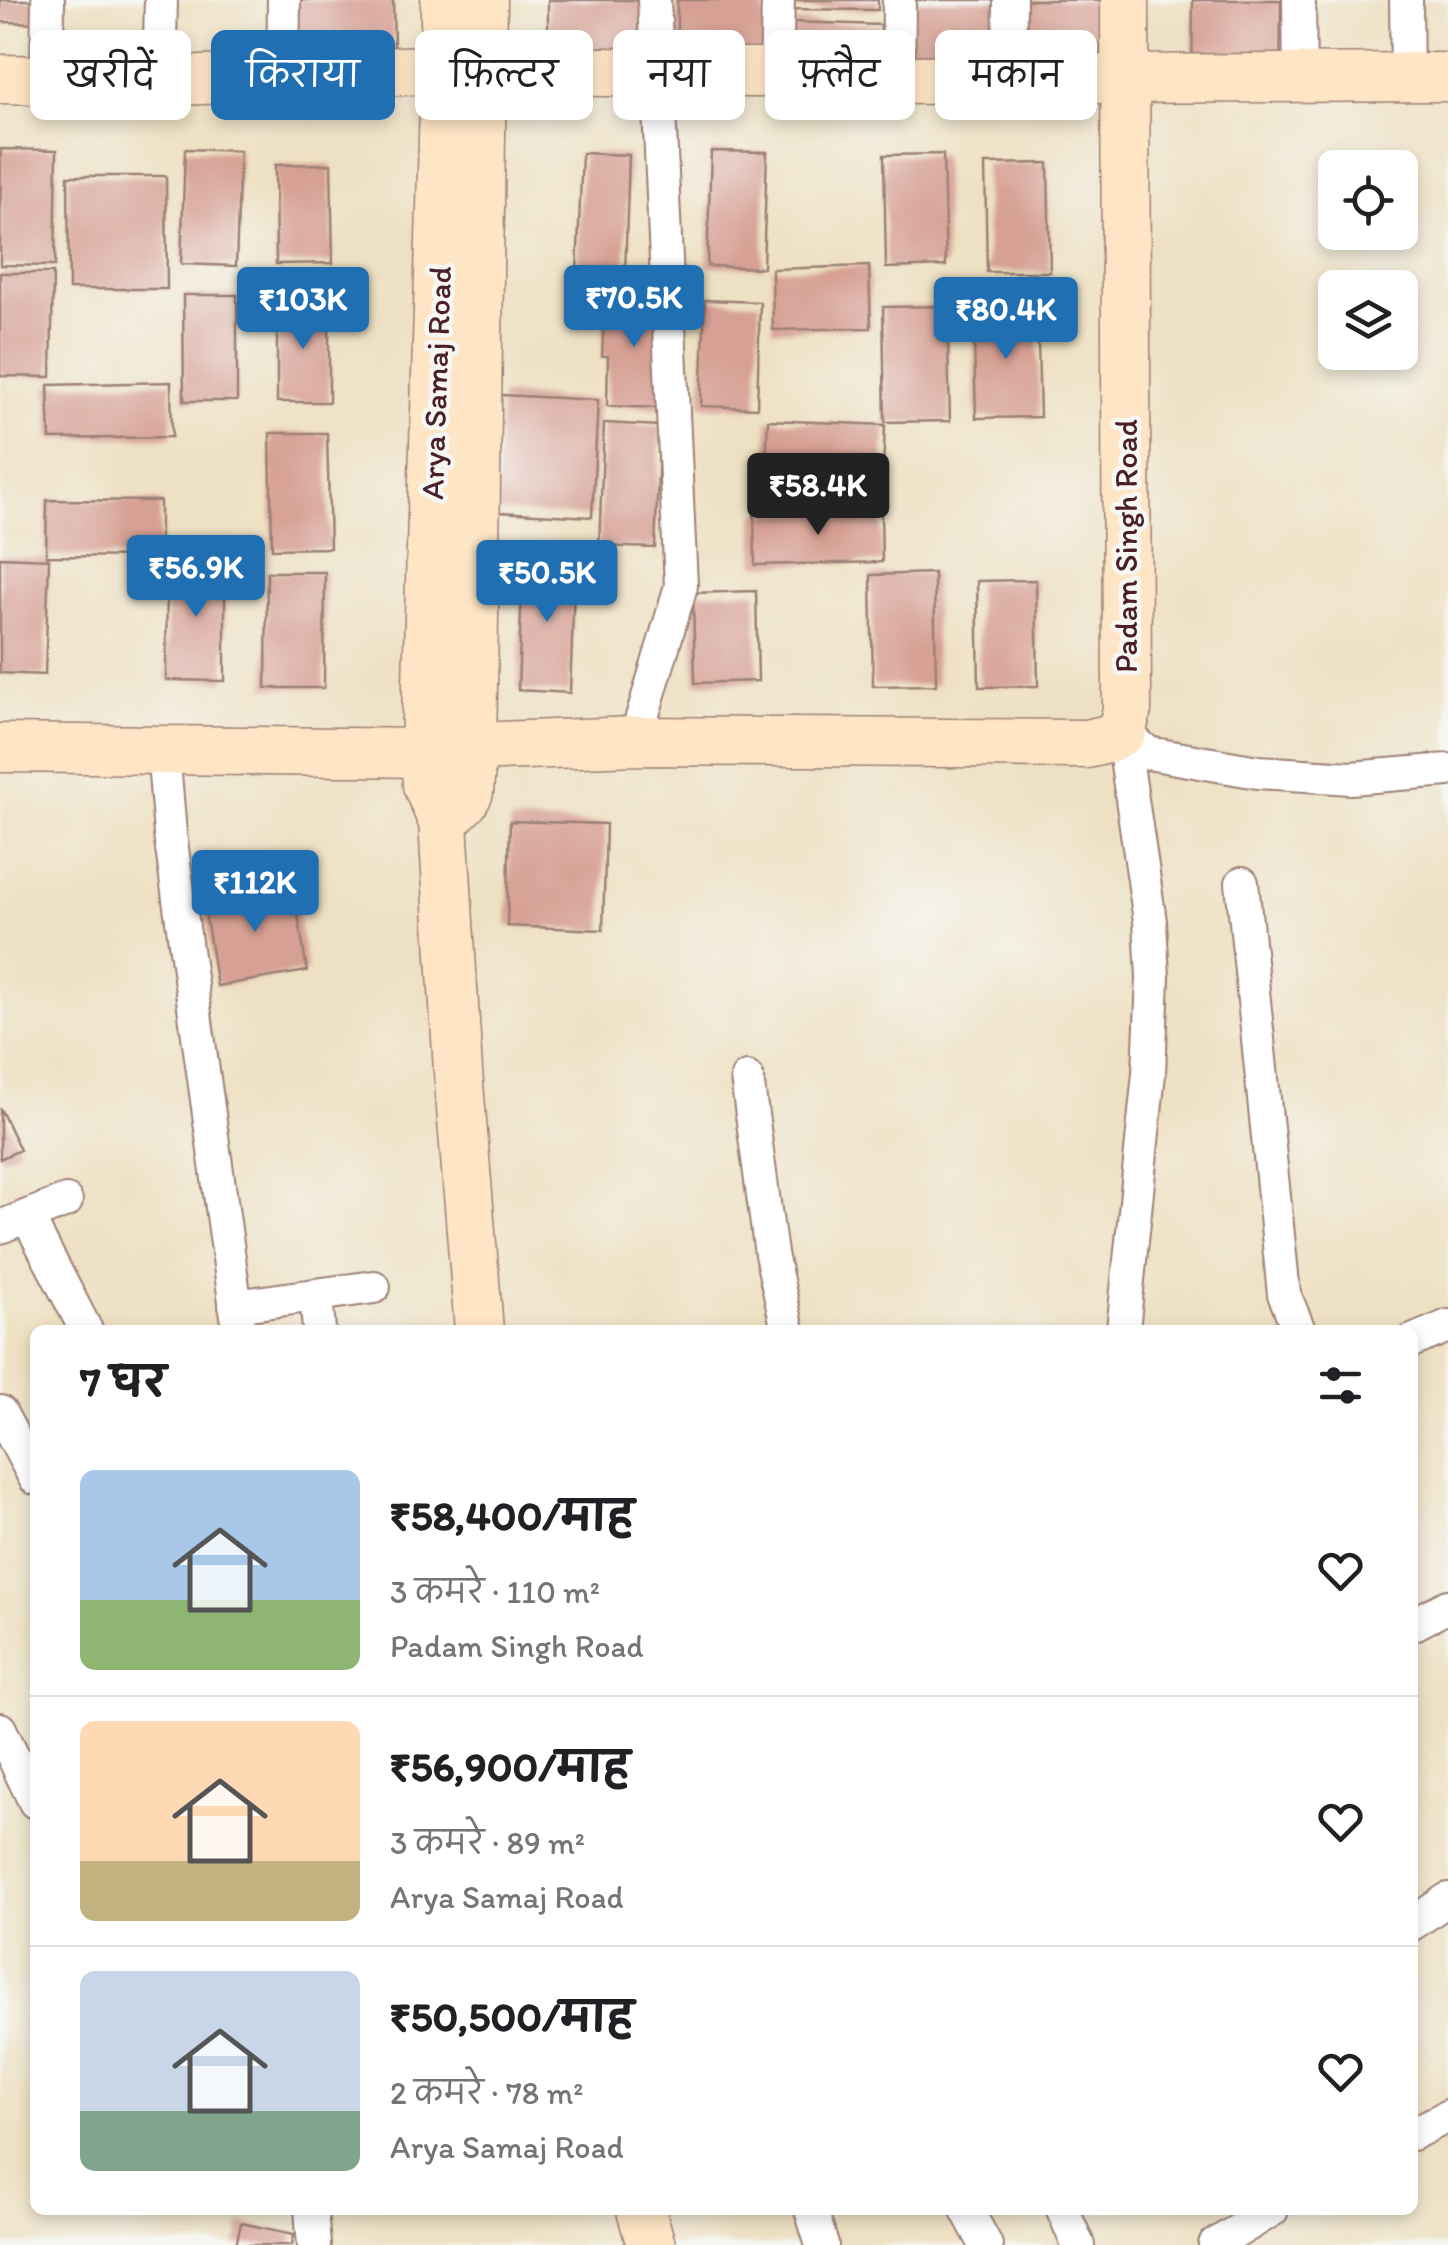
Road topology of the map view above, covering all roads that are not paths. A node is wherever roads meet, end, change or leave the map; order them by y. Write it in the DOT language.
graph roads {
  1 [pos="48,0"];
  2 [pos="161,0"];
  3 [pos="284,0"];
  4 [pos="445,0"];
  5 [pos="484,0"];
  6 [pos="654,0"];
  7 [pos="778,0"];
  8 [pos="899,0"];
  9 [pos="1010,0"];
  10 [pos="1125,0"];
  11 [pos="1299,0"];
  12 [pos="1406,0"];
  13 [pos="48,30"];
  14 [pos="161,30"];
  15 [pos="284,30"];
  16 [pos="453,30"];
  17 [pos="475,30"];
  18 [pos="655,30"];
  19 [pos="777,30"];
  20 [pos="899,30"];
  21 [pos="1010,30"];
  22 [pos="1428,78"];
  23 [pos="0,79"];
  24 [pos="30,79"];
  25 [pos="1300,80"];
  26 [pos="1097,81"];
  27 [pos="1124,81"];
  28 [pos="461,120"];
  29 [pos="465,120"];
  30 [pos="658,120"];
  31 [pos="1122,731"];
  32 [pos="635,741"];
  33 [pos="472,746"];
  34 [pos="0,748"];
  35 [pos="163,750"];
  36 [pos="424,753"];
  37 [pos="1448,770"];
  38 [pos="443,822"];
  39 [pos="1242,883"];
  40 [pos="747,1078"];
  41 [pos="66,1201"];
  42 [pos="14,1222"];
  43 [pos="374,1287"];
  44 [pos="316,1295"];
  45 [pos="237,1318"];
  46 [pos="83,1325"];
  47 [pos="319,1325"];
  48 [pos="479,1325"];
  49 [pos="787,1325"];
  50 [pos="1124,1325"];
  51 [pos="1297,1325"];
  52 [pos="1448,1326"];
  53 [pos="1418,1338"];
  54 [pos="0,1412"];
  55 [pos="30,1469"];
  56 [pos="1448,1606"];
  57 [pos="1418,1622"];
  58 [pos="0,1729"];
  59 [pos="30,1792"];
  60 [pos="1448,1899"];
  61 [pos="1418,1920"];
  62 [pos="1448,2116"];
  63 [pos="1418,2131"];
  64 [pos="311,2215"];
  65 [pos="642,2215"];
  66 [pos="813,2215"];
  67 [pos="970,2215"];
  68 [pos="1065,2215"];
  69 [pos="1264,2215"];
  70 [pos="314,2245"];
  71 [pos="651,2245"];
  72 [pos="822,2245"];
  73 [pos="986,2245"];
  74 [pos="1078,2245"];
  75 [pos="1215,2245"];
  1 -- 13 [label="street"];
  2 -- 14 [label="street"];
  3 -- 15 [label="street"];
  4 -- 16 [label="street, Arya Samaj Road"];
  5 -- 17 [label="street"];
  6 -- 18 [label="street"];
  7 -- 19 [label="street"];
  8 -- 20 [label="street"];
  9 -- 21 [label="street"];
  10 -- 27 [label="street, Padam Singh Road"];
  11 -- 25 [label="street"];
  12 -- 22 [label="street"];
  22 -- 25 [label="street"];
  23 -- 24 [label="street"];
  25 -- 27 [label="street"];
  26 -- 27 [label="street"];
  27 -- 31 [label="street, Padam Singh Road"];
  28 -- 36 [label="street, Arya Samaj Road"];
  29 -- 33 [label="street"];
  30 -- 32 [label="street"];
  31 -- 32 [label="street"];
  31 -- 37 [label="street"];
  31 -- 50 [label="street"];
  32 -- 33 [label="street"];
  33 -- 38 [label="street"];
  34 -- 35 [label="street"];
  35 -- 36 [label="street"];
  35 -- 45 [label="street"];
  36 -- 38 [label="street, Arya Samaj Road"];
  38 -- 48 [label="street, Arya Samaj Road"];
  39 -- 51 [label="street"];
  40 -- 49 [label="street"];
  41 -- 42 [label="street"];
  42 -- 46 [label="street"];
  43 -- 44 [label="street"];
  44 -- 45 [label="street"];
  44 -- 47 [label="street"];
  52 -- 53 [label="street"];
  54 -- 55 [label="street"];
  56 -- 57 [label="street"];
  58 -- 59 [label="street"];
  60 -- 61 [label="street"];
  62 -- 63 [label="street"];
  64 -- 70 [label="street"];
  65 -- 71 [label="street"];
  66 -- 72 [label="street"];
  67 -- 73 [label="street"];
  68 -- 74 [label="street"];
  69 -- 75 [label="street"];
}
